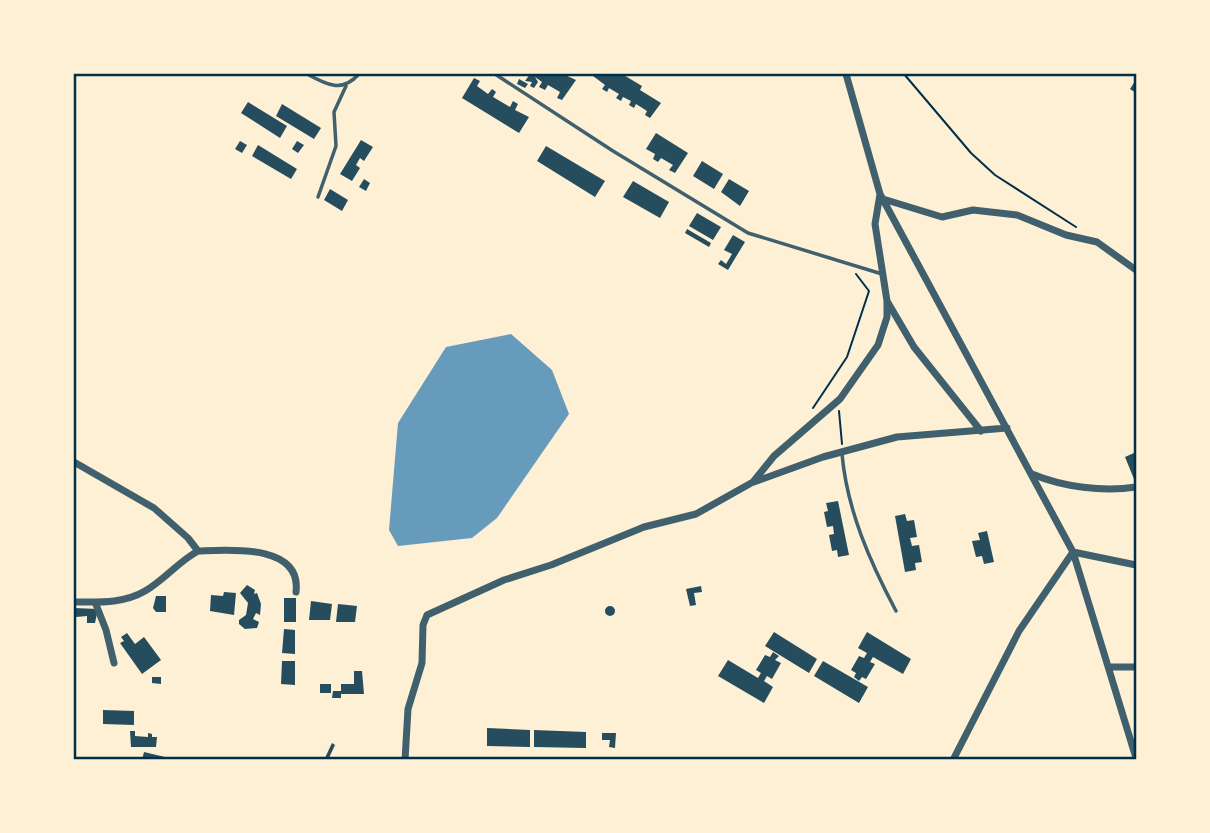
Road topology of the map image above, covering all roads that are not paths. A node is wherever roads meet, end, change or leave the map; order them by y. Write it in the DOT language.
graph roads {
  1 [pos="307,74"];
  2 [pos="359,74"];
  3 [pos="495,74"];
  4 [pos="846,74"];
  5 [pos="346,86"];
  6 [pos="881,196"];
  7 [pos="318,197"];
  8 [pos="1136,270"];
  9 [pos="882,274"];
  10 [pos="887,301"];
  11 [pos="1007,428"];
  12 [pos="981,431"];
  13 [pos="842,452"];
  14 [pos="74,462"];
  15 [pos="1032,474"];
  16 [pos="753,482"];
  17 [pos="1136,487"];
  18 [pos="198,551"];
  19 [pos="1073,552"];
  20 [pos="1136,565"];
  21 [pos="296,592"];
  22 [pos="74,602"];
  23 [pos="95,602"];
  24 [pos="896,611"];
  25 [pos="114,663"];
  26 [pos="1109,667"];
  27 [pos="1136,667"];
  28 [pos="1136,758"];
  29 [pos="405,760"];
  30 [pos="953,760"];
  1 -- 5 [label="lane"];
  2 -- 5 [label="lane"];
  3 -- 9 [label="lane"];
  4 -- 6 [label="street"];
  5 -- 7 [label="lane"];
  6 -- 8 [label="street"];
  6 -- 9 [label="street"];
  6 -- 11 [label="street"];
  9 -- 10 [label="street"];
  10 -- 12 [label="street"];
  10 -- 16 [label="street"];
  11 -- 12 [label="street"];
  11 -- 15 [label="street"];
  12 -- 13 [label="street"];
  13 -- 16 [label="street"];
  13 -- 24 [label="lane"];
  14 -- 18 [label="street"];
  15 -- 17 [label="street"];
  15 -- 19 [label="street"];
  16 -- 29 [label="street"];
  18 -- 21 [label="street"];
  18 -- 23 [label="street"];
  19 -- 20 [label="street"];
  19 -- 26 [label="street"];
  19 -- 30 [label="street"];
  22 -- 23 [label="street"];
  23 -- 25 [label="street"];
  26 -- 27 [label="street"];
  26 -- 28 [label="street"];
}
